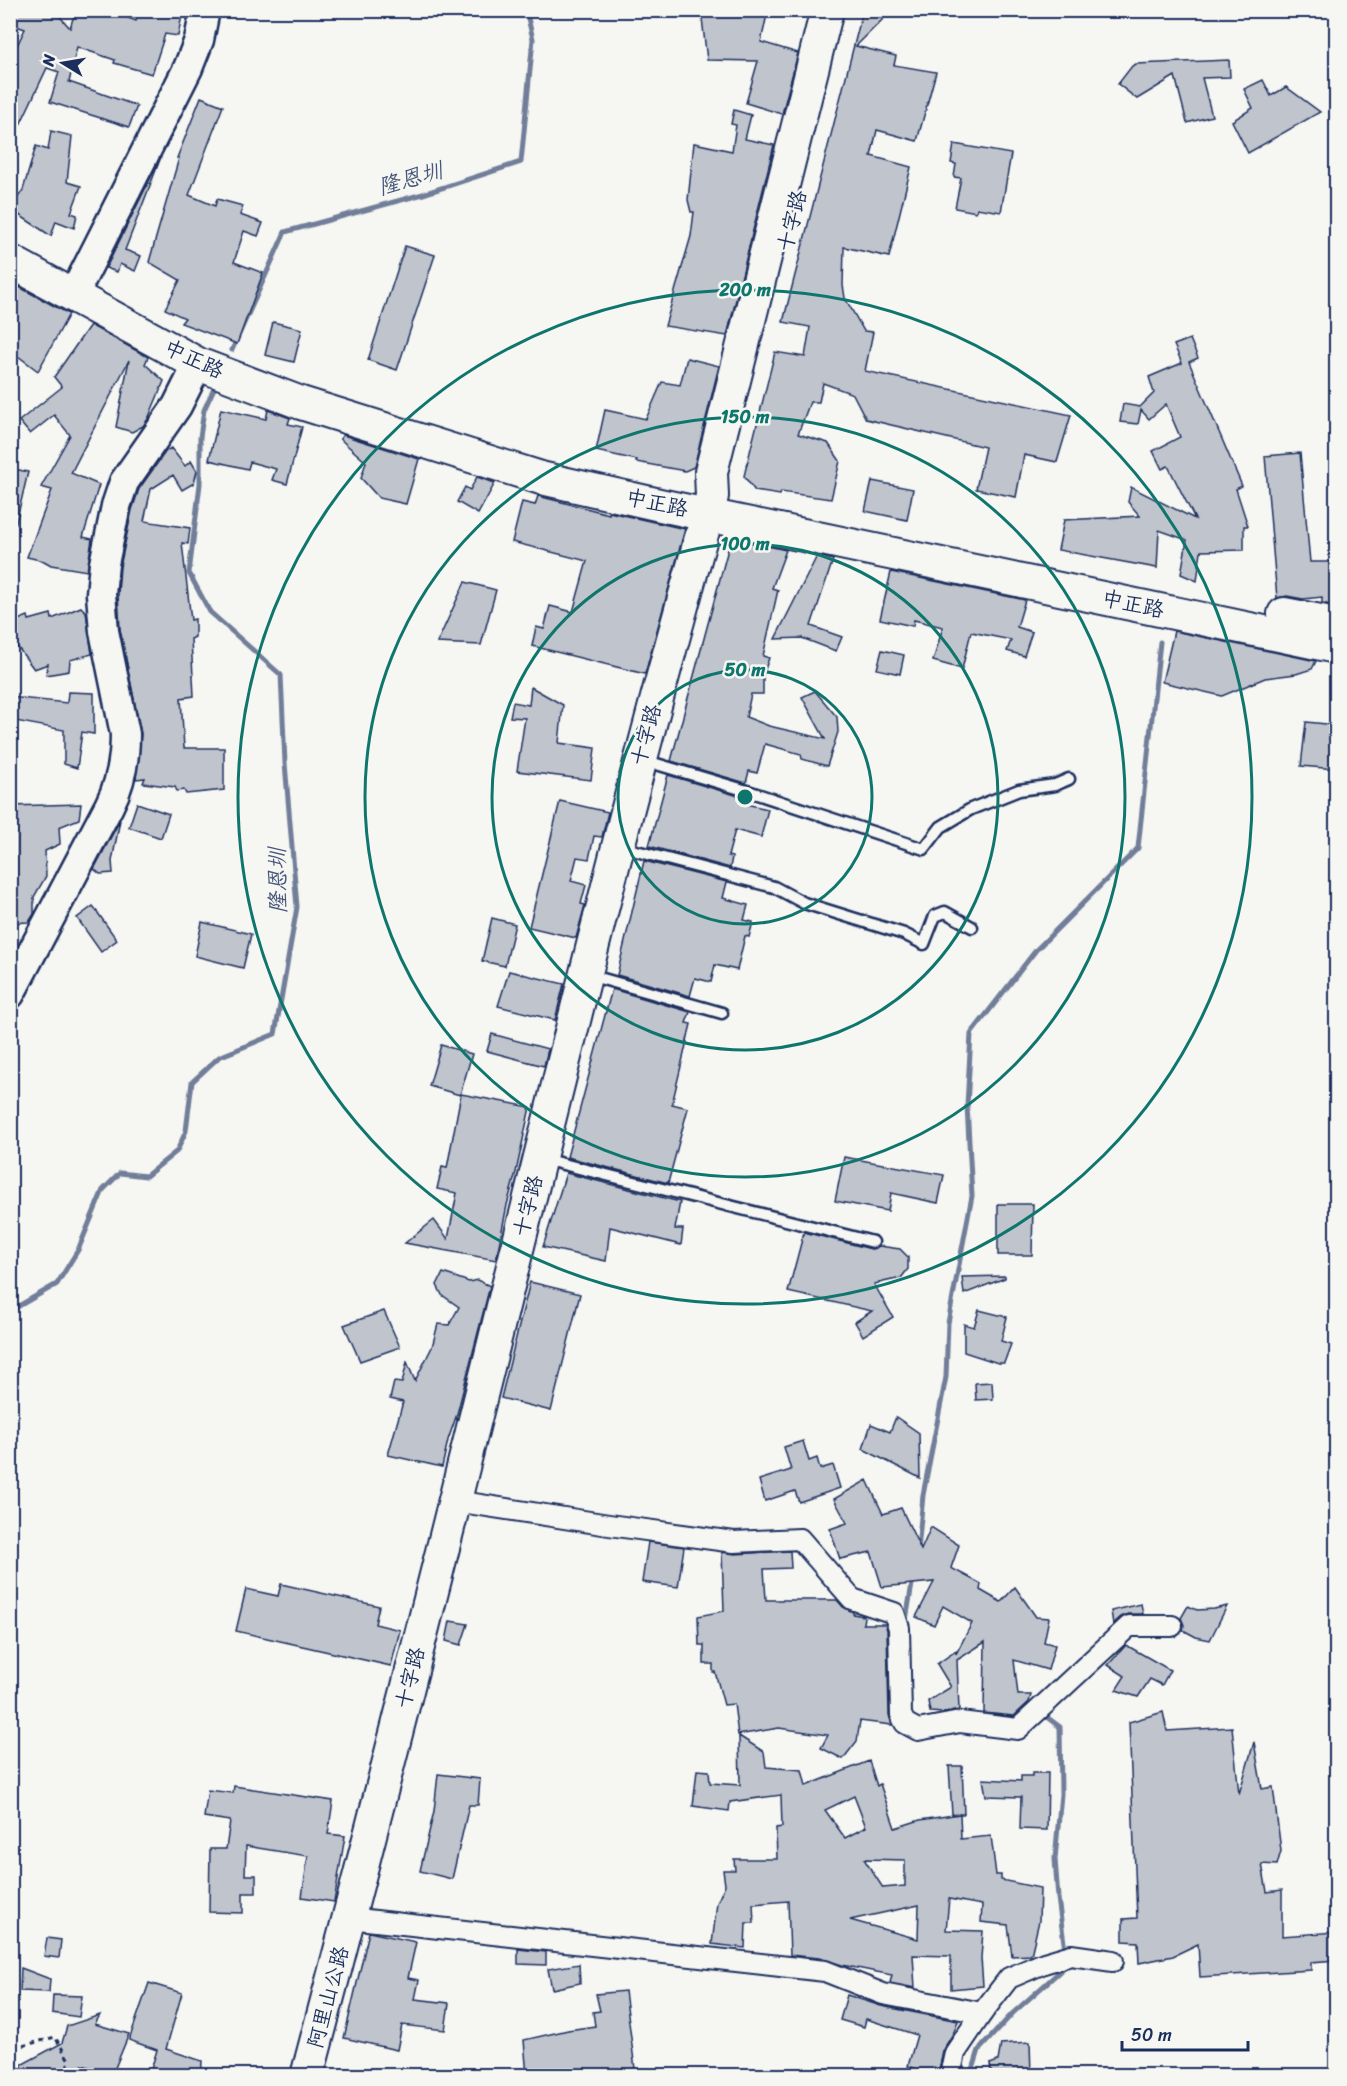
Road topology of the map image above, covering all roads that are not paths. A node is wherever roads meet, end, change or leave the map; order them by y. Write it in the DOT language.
graph roads {
  1 [pos="205,10"];
  2 [pos="827,10"];
  3 [pos="844,10"];
  4 [pos="10,240"];
  5 [pos="10,261"];
  6 [pos="75,288"];
  7 [pos="201,356"];
  8 [pos="710,505"];
  9 [pos="1336,624"];
  10 [pos="1336,647"];
  11 [pos="640,759"];
  12 [pos="1068,779"];
  13 [pos="618,846"];
  14 [pos="972,927"];
  15 [pos="585,975"];
  16 [pos="10,994"];
  17 [pos="722,1013"];
  18 [pos="540,1158"];
  19 [pos="873,1242"];
  20 [pos="455,1501"];
  21 [pos="1172,1626"];
  22 [pos="349,1918"];
  23 [pos="1113,1961"];
  24 [pos="982,2013"];
  25 [pos="307,2076"];
  26 [pos="950,2076"];
  1 -- 6 [label="street"];
  2 -- 8 [label="main road, 十字路"];
  3 -- 8 [label="main road, 十字路"];
  4 -- 6 [label="main road, 中正路"];
  5 -- 6 [label="main road, 中正路"];
  6 -- 7 [label="main road, 中正路"];
  7 -- 8 [label="main road, 中正路"];
  7 -- 16 [label="street"];
  8 -- 9 [label="main road, 中正路"];
  8 -- 10 [label="main road, 中正路"];
  8 -- 11 [label="main road, 十字路"];
  11 -- 12 [label="lane"];
  11 -- 13 [label="main road, 十字路"];
  13 -- 14 [label="lane"];
  13 -- 15 [label="main road, 十字路"];
  15 -- 17 [label="lane"];
  15 -- 18 [label="main road, 十字路"];
  18 -- 19 [label="lane"];
  18 -- 20 [label="main road, 十字路"];
  20 -- 21 [label="street"];
  20 -- 22 [label="main road, 十字路"];
  22 -- 24 [label="street"];
  22 -- 25 [label="main road, 阿里山公路"];
  23 -- 24 [label="street"];
  24 -- 26 [label="street"];
}
